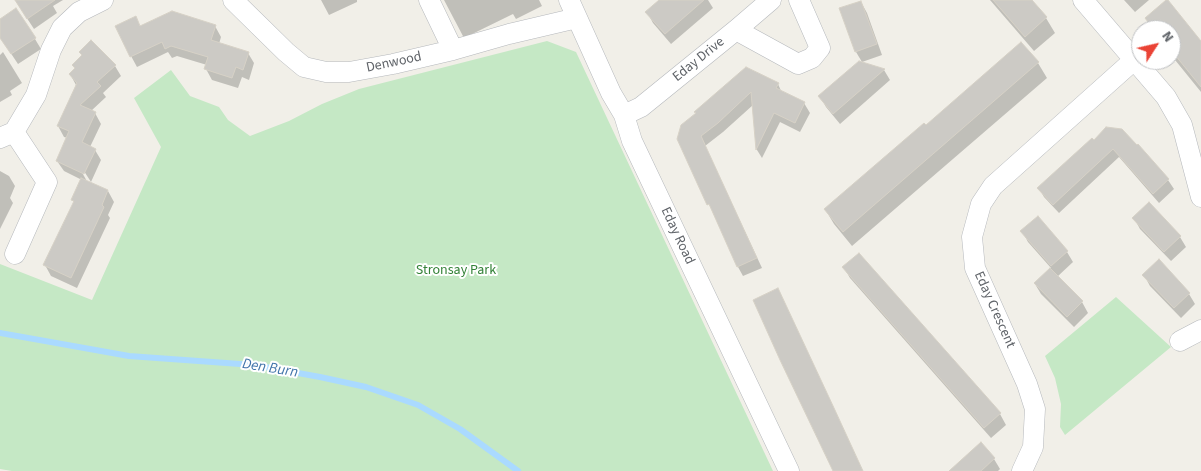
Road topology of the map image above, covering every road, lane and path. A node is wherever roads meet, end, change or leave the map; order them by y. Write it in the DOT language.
graph roads {
  1 [pos="102,0"];
  2 [pos="233,0"];
  3 [pos="429,0"];
  4 [pos="771,0"];
  5 [pos="799,0"];
  6 [pos="1083,0"];
  7 [pos="573,9"];
  8 [pos="736,30"];
  9 [pos="453,50"];
  10 [pos="1131,56"];
  11 [pos="1131,63"];
  12 [pos="1142,70"];
  13 [pos="624,115"];
  14 [pos="7,135"];
  15 [pos="1196,157"];
  16 [pos="1201,197"];
  17 [pos="15,254"];
  18 [pos="1201,330"];
  19 [pos="1180,341"];
  20 [pos="789,471"];
  21 [pos="1022,471"];
  1 -- 14 [label="street"];
  2 -- 9 [label="street, Denwood"];
  3 -- 9 [label="street"];
  4 -- 8 [label="street, Eday Drive"];
  5 -- 8 [label="street"];
  6 -- 10 [label="street"];
  7 -- 9 [label="street, Denwood"];
  7 -- 13 [label="street, Eday Road"];
  8 -- 13 [label="street, Eday Drive"];
  11 -- 21 [label="street, Eday Crescent"];
  12 -- 15 [label="street"];
  13 -- 20 [label="street, Eday Road"];
  14 -- 17 [label="street"];
  15 -- 16 [label="street"];
  18 -- 19 [label="street"];
}
